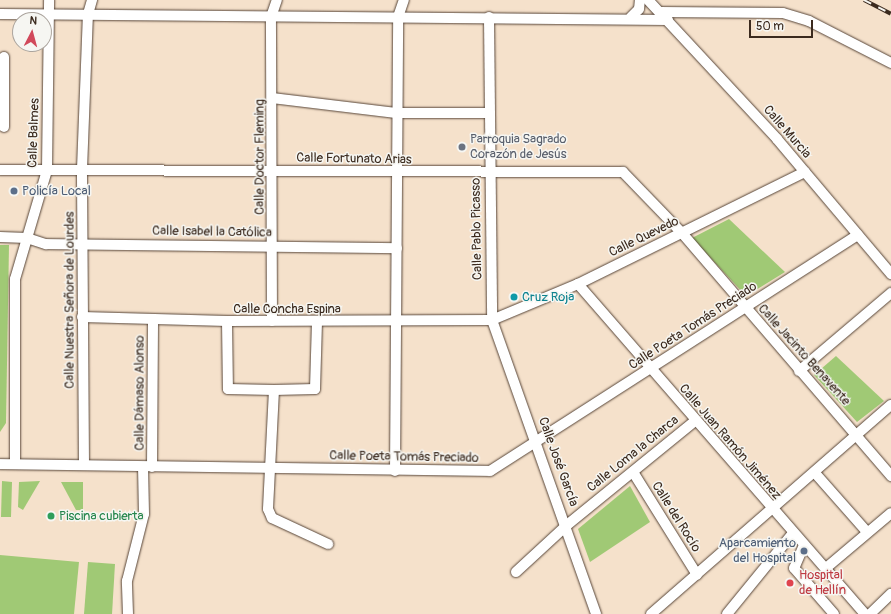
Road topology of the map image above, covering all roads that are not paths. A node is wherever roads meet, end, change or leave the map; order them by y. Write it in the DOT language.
graph roads {
  1 [pos="49,0"];
  2 [pos="92,0"];
  3 [pos="277,0"];
  4 [pos="404,0"];
  5 [pos="640,0"];
  6 [pos="648,0"];
  7 [pos="50,12"];
  8 [pos="660,12"];
  9 [pos="0,14"];
  10 [pos="12,14"];
  11 [pos="52,14"];
  12 [pos="88,14"];
  13 [pos="271,17"];
  14 [pos="398,17"];
  15 [pos="488,17"];
  16 [pos="631,17"];
  17 [pos="668,20"];
  18 [pos="49,52"];
  19 [pos="4,57"];
  20 [pos="891,63"];
  21 [pos="2,92"];
  22 [pos="272,98"];
  23 [pos="396,113"];
  24 [pos="489,113"];
  25 [pos="4,127"];
  26 [pos="82,169"];
  27 [pos="0,170"];
  28 [pos="47,170"];
  29 [pos="273,172"];
  30 [pos="804,172"];
  31 [pos="396,173"];
  32 [pos="489,173"];
  33 [pos="682,233"];
  34 [pos="858,235"];
  35 [pos="0,237"];
  36 [pos="27,238"];
  37 [pos="83,243"];
  38 [pos="273,247"];
  39 [pos="397,248"];
  40 [pos="891,274"];
  41 [pos="578,284"];
  42 [pos="891,293"];
  43 [pos="744,308"];
  44 [pos="82,317"];
  45 [pos="153,320"];
  46 [pos="492,320"];
  47 [pos="227,321"];
  48 [pos="272,321"];
  49 [pos="317,322"];
  50 [pos="396,322"];
  51 [pos="651,368"];
  52 [pos="800,371"];
  53 [pos="274,390"];
  54 [pos="891,405"];
  55 [pos="695,420"];
  56 [pos="857,436"];
  57 [pos="537,442"];
  58 [pos="0,464"];
  59 [pos="15,464"];
  60 [pos="84,465"];
  61 [pos="148,467"];
  62 [pos="270,467"];
  63 [pos="395,471"];
  64 [pos="633,472"];
  65 [pos="815,473"];
  66 [pos="891,476"];
  67 [pos="771,510"];
  68 [pos="891,512"];
  69 [pos="567,526"];
  70 [pos="867,532"];
  71 [pos="793,533"];
  72 [pos="328,544"];
  73 [pos="804,545"];
  74 [pos="826,568"];
  75 [pos="516,572"];
  76 [pos="697,575"];
  77 [pos="891,594"];
  78 [pos="881,609"];
  79 [pos="128,614"];
  80 [pos="596,614"];
  81 [pos="651,614"];
  82 [pos="727,614"];
  83 [pos="834,614"];
  84 [pos="865,614"];
  85 [pos="870,614"];
  1 -- 7 [label="street, Calle Balmes"];
  2 -- 12 [label="street, Calle Nuestra Señora de Lourdes"];
  3 -- 13 [label="street"];
  4 -- 14 [label="street"];
  5 -- 16 [label="street"];
  6 -- 8 [label="street, Calle Murcia"];
  8 -- 17 [label="street, Calle Murcia"];
  8 -- 20 [label="street"];
  9 -- 10 [label="street"];
  11 -- 12 [label="street"];
  12 -- 13 [label="street"];
  12 -- 26 [label="street, Calle Nuestra Señora de Lourdes"];
  13 -- 14 [label="street"];
  13 -- 22 [label="street, Calle Doctor Fleming"];
  14 -- 15 [label="street"];
  14 -- 23 [label="street"];
  15 -- 16 [label="street"];
  15 -- 24 [label="street, Calle Pablo Picasso"];
  16 -- 17 [label="street"];
  17 -- 30 [label="street, Calle Murcia"];
  18 -- 28 [label="street, Calle Balmes"];
  19 -- 21 [label="street"];
  21 -- 25 [label="street"];
  22 -- 23 [label="street"];
  22 -- 29 [label="street, Calle Doctor Fleming"];
  23 -- 24 [label="street"];
  23 -- 31 [label="street"];
  24 -- 32 [label="street, Calle Pablo Picasso"];
  26 -- 28 [label="street, Calle Fortunato Arias"];
  26 -- 29 [label="street, Calle Fortunato Arias"];
  26 -- 37 [label="street, Calle Nuestra Señora de Lourdes"];
  27 -- 28 [label="street, Calle Fortunato Arias"];
  28 -- 36 [label="street, Calle Balmes"];
  29 -- 31 [label="street, Calle Fortunato Arias"];
  29 -- 38 [label="street, Calle Doctor Fleming"];
  30 -- 33 [label="street, Calle Quevedo"];
  30 -- 34 [label="street, Calle Murcia"];
  31 -- 32 [label="street, Calle Fortunato Arias"];
  31 -- 39 [label="street"];
  32 -- 33 [label="street, Calle Fortunato Arias"];
  32 -- 46 [label="street, Calle Pablo Picasso"];
  33 -- 41 [label="street, Calle Quevedo"];
  33 -- 43 [label="street, Calle Jacinto Benavente"];
  34 -- 40 [label="street, Calle Murcia"];
  34 -- 43 [label="street, Calle Poeta Tomás Preciado"];
  35 -- 36 [label="street, Calle Isabel la Católica"];
  36 -- 37 [label="street, Calle Isabel la Católica"];
  36 -- 59 [label="street, Calle Balmes"];
  37 -- 38 [label="street, Calle Isabel la Católica"];
  37 -- 44 [label="street, Calle Nuestra Señora de Lourdes"];
  38 -- 39 [label="street, Calle Isabel la Católica"];
  38 -- 48 [label="street, Calle Doctor Fleming"];
  39 -- 50 [label="street"];
  41 -- 46 [label="street, Calle Quevedo"];
  41 -- 51 [label="street, Calle Juan Ramón Jiménez"];
  42 -- 52 [label="street"];
  43 -- 51 [label="street, Calle Poeta Tomás Preciado"];
  43 -- 52 [label="street, Calle Jacinto Benavente"];
  44 -- 45 [label="street, Calle Concha Espina"];
  44 -- 60 [label="street, Calle Nuestra Señora de Lourdes"];
  45 -- 47 [label="street, Calle Concha Espina"];
  45 -- 61 [label="street, Calle Dámaso Alonso"];
  46 -- 50 [label="street, Calle Concha Espina"];
  46 -- 57 [label="street, Calle José García"];
  47 -- 48 [label="street, Calle Concha Espina"];
  47 -- 53 [label="street"];
  48 -- 49 [label="street, Calle Concha Espina"];
  49 -- 50 [label="street, Calle Concha Espina"];
  49 -- 53 [label="street"];
  50 -- 63 [label="street"];
  51 -- 55 [label="street, Calle Juan Ramón Jiménez"];
  51 -- 57 [label="street, Calle Poeta Tomás Preciado"];
  52 -- 56 [label="street, Calle Jacinto Benavente"];
  53 -- 62 [label="street"];
  54 -- 56 [label="street"];
  55 -- 64 [label="street, Calle Loma la Charca"];
  55 -- 67 [label="street, Calle Juan Ramón Jiménez"];
  56 -- 65 [label="street"];
  56 -- 66 [label="street, Calle Jacinto Benavente"];
  57 -- 63 [label="street, Calle Poeta Tomás Preciado"];
  57 -- 69 [label="street, Calle José García"];
  58 -- 59 [label="street, Calle Poeta Tomás Preciado"];
  59 -- 60 [label="street, Calle Poeta Tomás Preciado"];
  60 -- 61 [label="street, Calle Poeta Tomás Preciado"];
  61 -- 62 [label="street, Calle Poeta Tomás Preciado"];
  61 -- 79 [label="street, Calle Dámaso Alonso"];
  62 -- 63 [label="street, Calle Poeta Tomás Preciado"];
  62 -- 72 [label="street"];
  64 -- 69 [label="street, Calle Loma la Charca"];
  64 -- 76 [label="street, Calle del Rocío"];
  65 -- 67 [label="street"];
  65 -- 70 [label="street"];
  67 -- 71 [label="street, Calle Juan Ramón Jiménez"];
  67 -- 76 [label="street"];
  68 -- 70 [label="street"];
  69 -- 75 [label="street, Calle Loma la Charca"];
  69 -- 80 [label="street, Calle José García"];
  70 -- 74 [label="street"];
  71 -- 73 [label="street, Calle Juan Ramón Jiménez"];
  71 -- 82 [label="street"];
  73 -- 74 [label="street, Calle Juan Ramón Jiménez"];
  73 -- 83 [label="street"];
  74 -- 84 [label="street, Calle Juan Ramón Jiménez"];
  76 -- 81 [label="street"];
  77 -- 78 [label="street"];
  78 -- 85 [label="street"];
}
